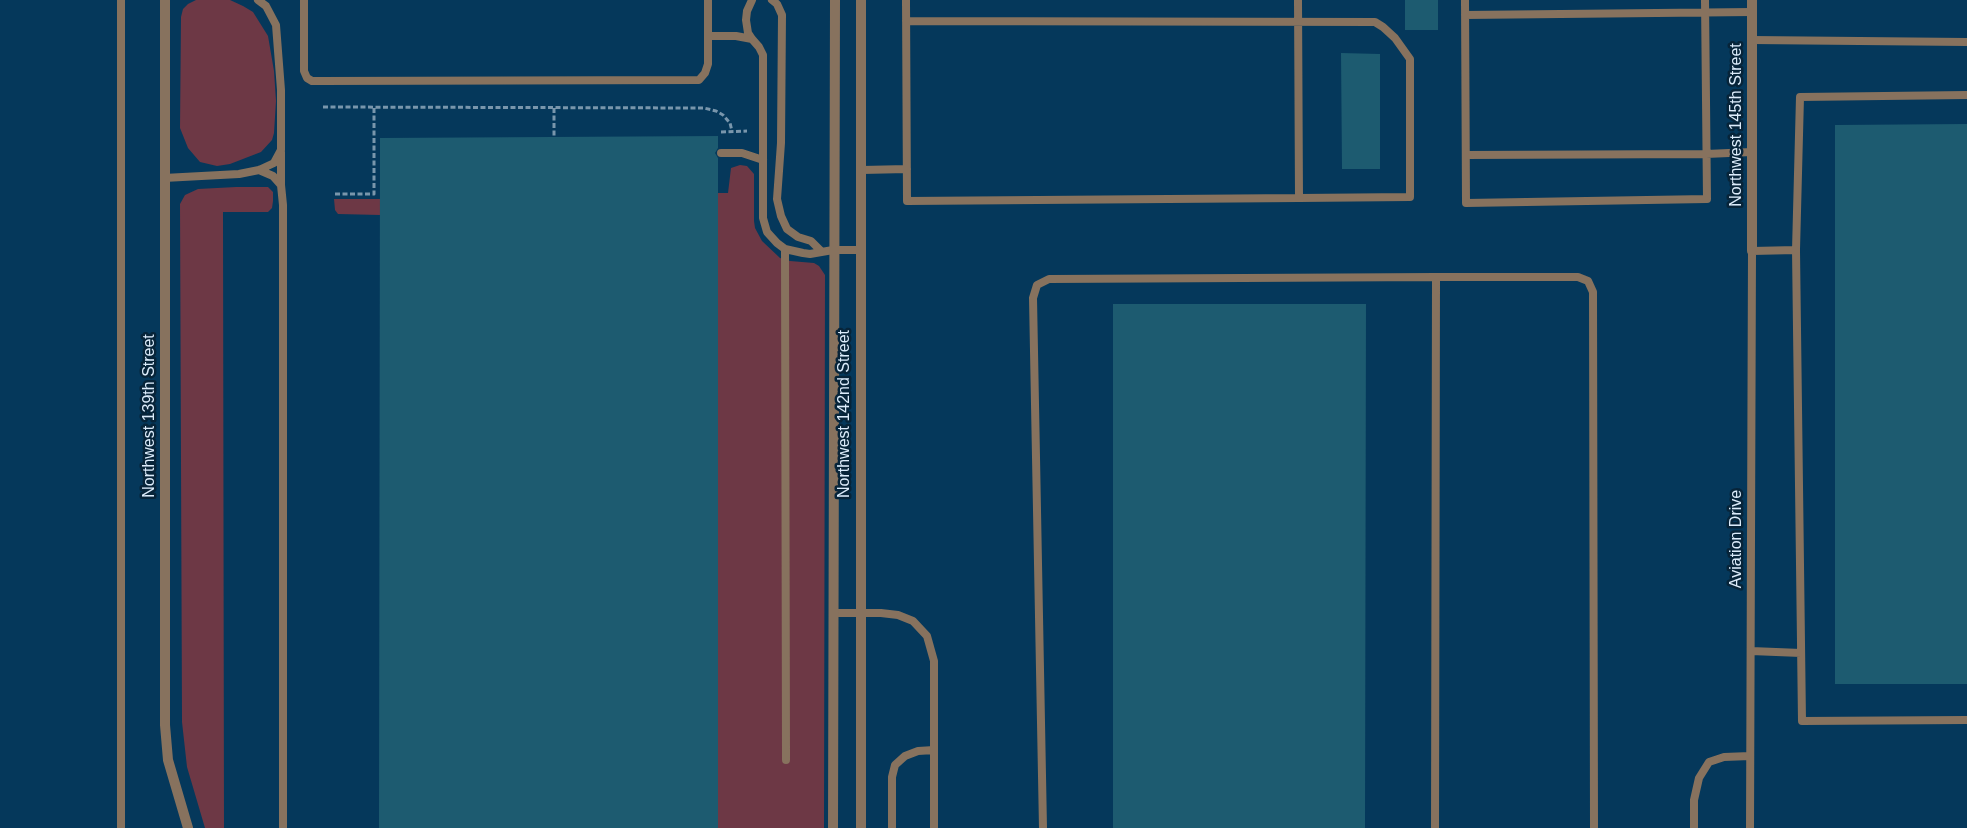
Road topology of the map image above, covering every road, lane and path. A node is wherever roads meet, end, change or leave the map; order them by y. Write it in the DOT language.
graph roads {
  1 [pos="121,0"];
  2 [pos="165,0"];
  3 [pos="258,0"];
  4 [pos="304,0"];
  5 [pos="708,0"];
  6 [pos="752,0"];
  7 [pos="772,0"];
  8 [pos="835,0"];
  9 [pos="861,0"];
  10 [pos="906,0"];
  11 [pos="1298,0"];
  12 [pos="1465,0"];
  13 [pos="1705,0"];
  14 [pos="1752,0"];
  15 [pos="1752,12"];
  16 [pos="1705,14"];
  17 [pos="1465,16"];
  18 [pos="906,21"];
  19 [pos="1298,21"];
  20 [pos="708,36"];
  21 [pos="752,39"];
  22 [pos="1752,40"];
  23 [pos="1967,42"];
  24 [pos="1967,95"];
  25 [pos="323,107"];
  26 [pos="374,107"];
  27 [pos="554,108"];
  28 [pos="747,131"];
  29 [pos="721,132"];
  30 [pos="732,132"];
  31 [pos="554,137"];
  32 [pos="281,150"];
  33 [pos="1752,152"];
  34 [pos="720,153"];
  35 [pos="1706,154"];
  36 [pos="1466,155"];
  37 [pos="763,160"];
  38 [pos="907,169"];
  39 [pos="259,170"];
  40 [pos="862,170"];
  41 [pos="164,178"];
  42 [pos="281,185"];
  43 [pos="335,194"];
  44 [pos="1299,198"];
  45 [pos="786,249"];
  46 [pos="834,250"];
  47 [pos="860,250"];
  48 [pos="1796,250"];
  49 [pos="821,251"];
  50 [pos="1752,251"];
  51 [pos="1436,276"];
  52 [pos="861,613"];
  53 [pos="833,614"];
  54 [pos="1750,651"];
  55 [pos="1801,653"];
  56 [pos="1967,720"];
  57 [pos="934,750"];
  58 [pos="1750,756"];
  59 [pos="786,760"];
  60 [pos="121,828"];
  61 [pos="188,828"];
  62 [pos="283,828"];
  63 [pos="833,828"];
  64 [pos="861,828"];
  65 [pos="892,828"];
  66 [pos="934,828"];
  67 [pos="1043,828"];
  68 [pos="1434,828"];
  69 [pos="1594,828"];
  70 [pos="1694,828"];
  71 [pos="1750,828"];
  1 -- 60 [label="lane"];
  2 -- 41 [label="street, Northwest 139th Street"];
  3 -- 32 [label="lane"];
  4 -- 20 [label="lane"];
  5 -- 20 [label="lane"];
  6 -- 21 [label="lane"];
  7 -- 49 [label="lane"];
  8 -- 46 [label="street, Northwest 142nd Street"];
  9 -- 40 [label="street, Northwest 142nd Street"];
  10 -- 18 [label="lane"];
  11 -- 19 [label="lane"];
  12 -- 17 [label="lane"];
  13 -- 16 [label="lane"];
  14 -- 15 [label="street, Northwest 145th Street"];
  15 -- 16 [label="lane"];
  15 -- 22 [label="street, Northwest 145th Street"];
  16 -- 17 [label="lane"];
  16 -- 35 [label="lane"];
  17 -- 36 [label="lane"];
  18 -- 19 [label="lane"];
  18 -- 38 [label="lane"];
  19 -- 44 [label="lane"];
  19 -- 44 [label="lane"];
  20 -- 21 [label="lane"];
  21 -- 37 [label="lane"];
  22 -- 23 [label="lane"];
  22 -- 33 [label="street, Northwest 145th Street"];
  24 -- 48 [label="lane"];
  25 -- 26 [label="path"];
  26 -- 27 [label="path"];
  26 -- 43 [label="path"];
  27 -- 30 [label="path"];
  27 -- 31 [label="path"];
  28 -- 30 [label="path"];
  29 -- 30 [label="path"];
  32 -- 39 [label="lane"];
  32 -- 42 [label="lane"];
  33 -- 35 [label="lane"];
  33 -- 50 [label="street, Northwest 145th Street"];
  34 -- 37 [label="lane"];
  35 -- 36 [label="lane"];
  35 -- 36 [label="lane"];
  37 -- 45 [label="lane"];
  38 -- 40 [label="lane"];
  38 -- 44 [label="lane"];
  39 -- 41 [label="lane"];
  39 -- 42 [label="lane"];
  40 -- 47 [label="street, Northwest 142nd Street"];
  41 -- 61 [label="street, Northwest 139th Street"];
  42 -- 62 [label="lane"];
  45 -- 49 [label="lane"];
  45 -- 59 [label="lane"];
  46 -- 47 [label="lane"];
  46 -- 49 [label="lane"];
  46 -- 53 [label="street, Northwest 142nd Street"];
  47 -- 52 [label="street, Northwest 142nd Street"];
  48 -- 50 [label="lane"];
  48 -- 55 [label="lane"];
  50 -- 54 [label="lane, Aviation Drive"];
  51 -- 67 [label="lane"];
  51 -- 68 [label="lane"];
  51 -- 69 [label="lane"];
  52 -- 53 [label="lane"];
  52 -- 57 [label="lane"];
  52 -- 64 [label="street, Northwest 142nd Street"];
  53 -- 63 [label="street, Northwest 142nd Street"];
  54 -- 55 [label="lane"];
  54 -- 58 [label="lane, Aviation Drive"];
  55 -- 56 [label="lane"];
  57 -- 65 [label="lane"];
  57 -- 66 [label="lane"];
  58 -- 70 [label="lane"];
  58 -- 71 [label="lane, Aviation Drive"];
}
